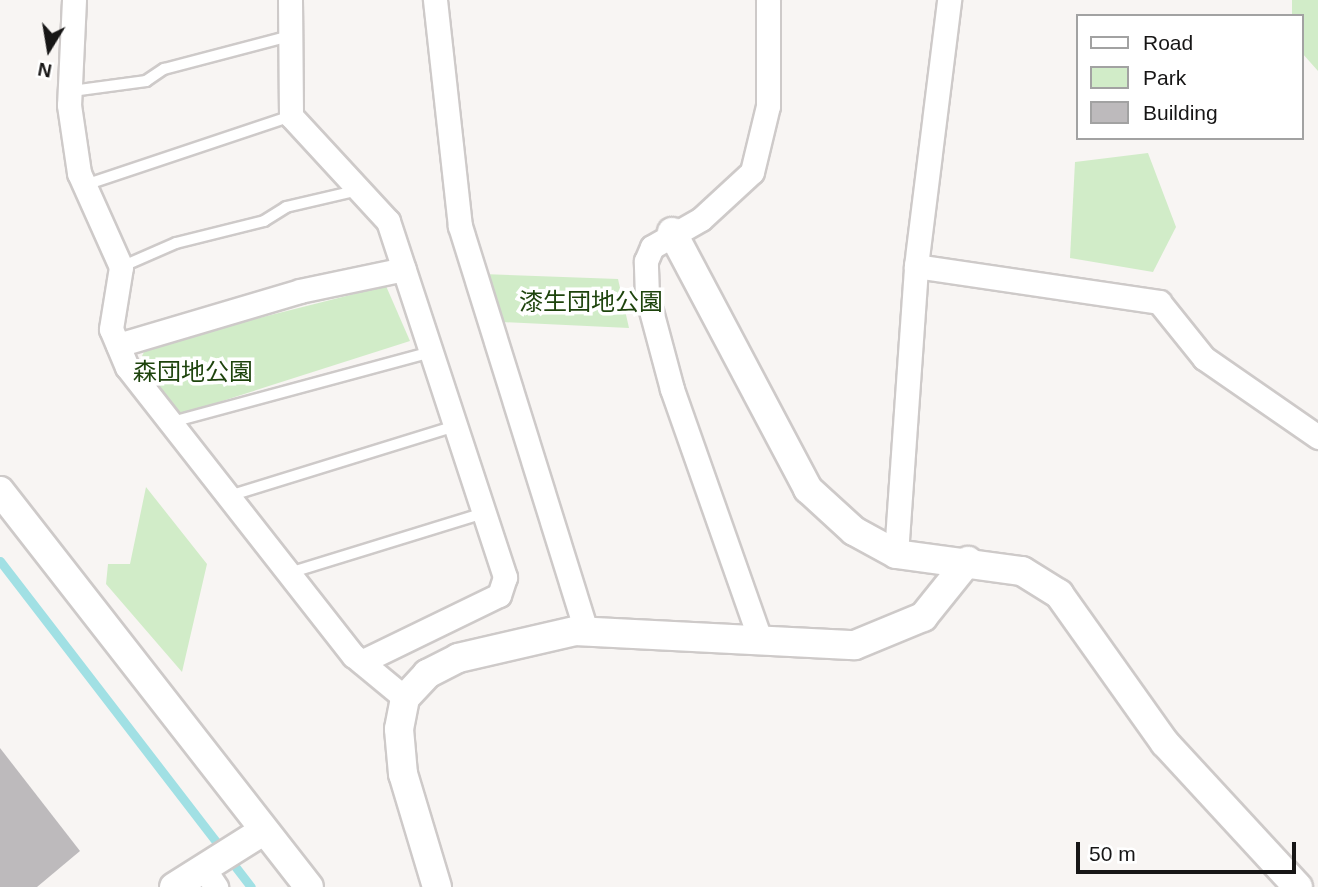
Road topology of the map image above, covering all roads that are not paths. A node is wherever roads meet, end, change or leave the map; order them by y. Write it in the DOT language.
graph roads {
  1 [pos="74,0"];
  2 [pos="290,0"];
  3 [pos="435,0"];
  4 [pos="768,0"];
  5 [pos="949,0"];
  6 [pos="290,36"];
  7 [pos="72,91"];
  8 [pos="291,116"];
  9 [pos="82,186"];
  10 [pos="359,190"];
  11 [pos="672,232"];
  12 [pos="916,266"];
  13 [pos="121,267"];
  14 [pos="404,269"];
  15 [pos="118,345"];
  16 [pos="431,352"];
  17 [pos="170,422"];
  18 [pos="455,426"];
  19 [pos="1318,437"];
  20 [pos="0,491"];
  21 [pos="229,496"];
  22 [pos="484,513"];
  23 [pos="897,554"];
  24 [pos="968,561"];
  25 [pos="289,573"];
  26 [pos="586,631"];
  27 [pos="760,639"];
  28 [pos="361,662"];
  29 [pos="405,698"];
  30 [pos="263,831"];
  31 [pos="210,878"];
  32 [pos="174,887"];
  33 [pos="309,887"];
  34 [pos="436,887"];
  35 [pos="1298,887"];
  1 -- 7 [label="street"];
  2 -- 6 [label="street"];
  3 -- 26 [label="street"];
  4 -- 11 [label="street"];
  5 -- 12 [label="street"];
  6 -- 7 [label="lane"];
  6 -- 8 [label="street"];
  7 -- 9 [label="street"];
  8 -- 9 [label="lane"];
  8 -- 10 [label="street"];
  9 -- 13 [label="street"];
  10 -- 13 [label="lane"];
  10 -- 14 [label="street"];
  11 -- 23 [label="street"];
  11 -- 27 [label="street"];
  12 -- 19 [label="street"];
  12 -- 23 [label="street"];
  13 -- 15 [label="street"];
  14 -- 15 [label="street"];
  14 -- 16 [label="street"];
  15 -- 17 [label="street"];
  16 -- 17 [label="lane"];
  16 -- 18 [label="street"];
  17 -- 21 [label="street"];
  18 -- 21 [label="lane"];
  18 -- 22 [label="street"];
  20 -- 30 [label="street"];
  21 -- 25 [label="street"];
  22 -- 25 [label="lane"];
  22 -- 28 [label="street"];
  23 -- 24 [label="street"];
  24 -- 27 [label="street"];
  24 -- 35 [label="street"];
  25 -- 28 [label="street"];
  26 -- 27 [label="street"];
  26 -- 29 [label="street"];
  28 -- 29 [label="street"];
  29 -- 34 [label="street"];
  30 -- 31 [label="street"];
  30 -- 33 [label="street"];
  31 -- 32 [label="street"];
}
